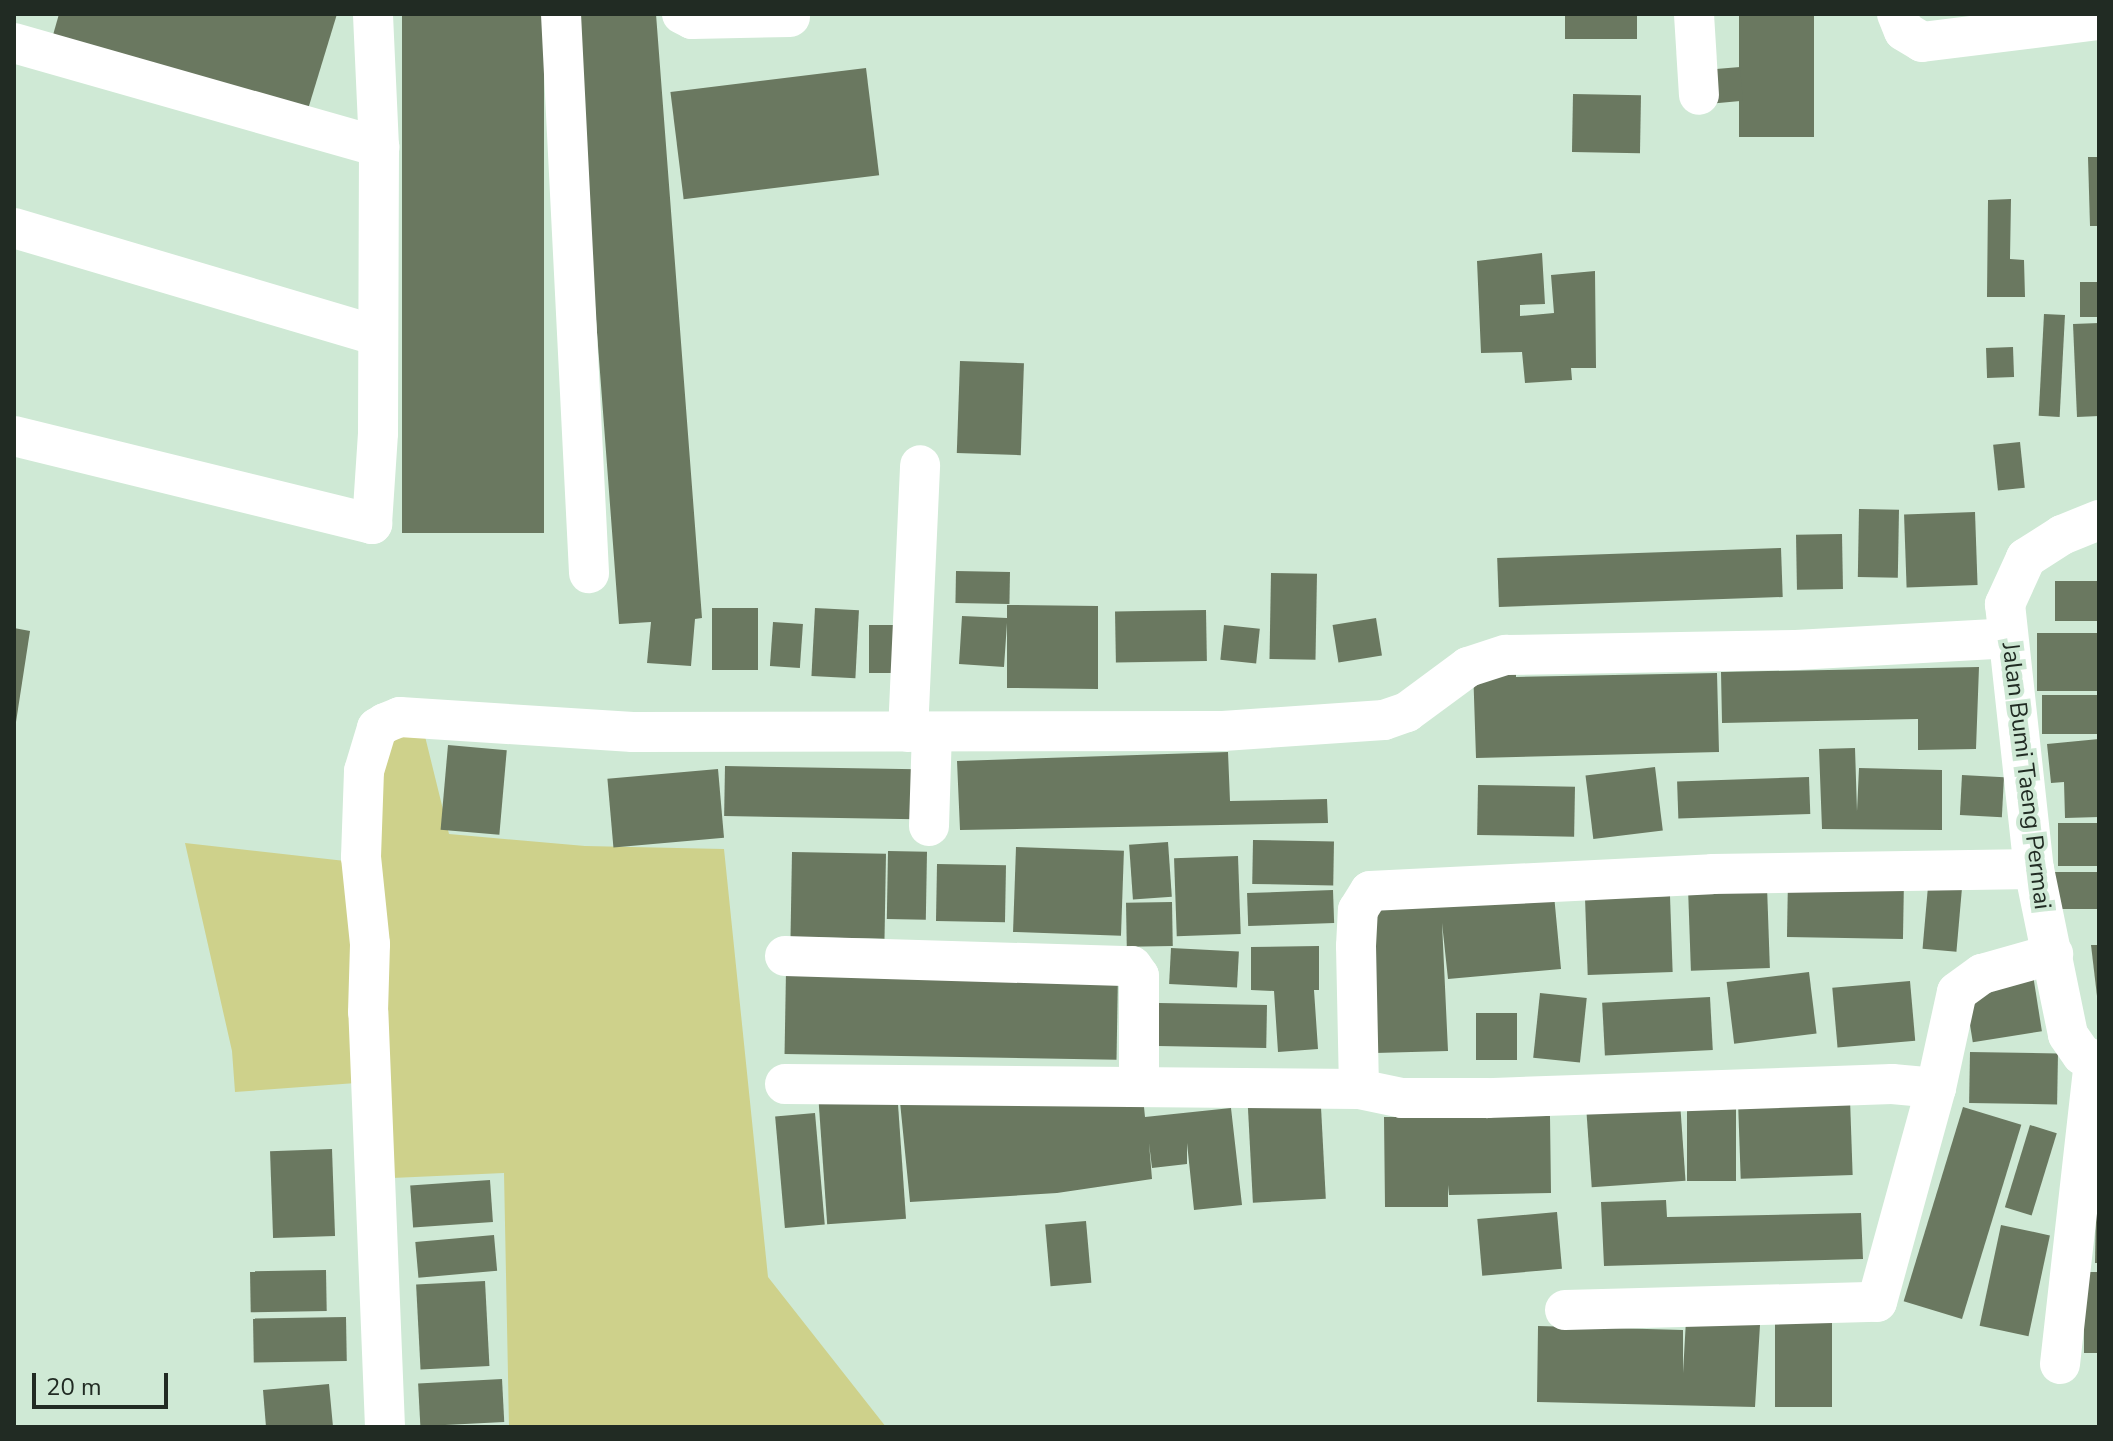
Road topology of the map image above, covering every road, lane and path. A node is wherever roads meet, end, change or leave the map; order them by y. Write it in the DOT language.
graph roads {
  1 [pos="373,14"];
  2 [pos="561,14"];
  3 [pos="682,14"];
  4 [pos="1694,14"];
  5 [pos="1897,14"];
  6 [pos="790,17"];
  7 [pos="2099,20"];
  8 [pos="14,43"];
  9 [pos="1699,95"];
  10 [pos="379,147"];
  11 [pos="14,228"];
  12 [pos="375,335"];
  13 [pos="14,436"];
  14 [pos="920,465"];
  15 [pos="2099,520"];
  16 [pos="589,573"];
  17 [pos="2008,638"];
  18 [pos="920,732"];
  19 [pos="929,826"];
  20 [pos="2034,869"];
  21 [pos="2053,954"];
  22 [pos="785,956"];
  23 [pos="2097,1062"];
  24 [pos="785,1084"];
  25 [pos="1139,1087"];
  26 [pos="1936,1088"];
  27 [pos="1359,1089"];
  28 [pos="1565,1310"];
  29 [pos="2060,1364"];
  30 [pos="385,1427"];
  1 -- 10 [label="street"];
  2 -- 16 [label="street"];
  3 -- 6 [label="street"];
  4 -- 9 [label="street"];
  5 -- 7 [label="street"];
  8 -- 10 [label="street"];
  10 -- 12 [label="street"];
  11 -- 12 [label="street"];
  12 -- 13 [label="street"];
  14 -- 18 [label="street"];
  15 -- 17 [label="street, Jalan Bumi Taeng Permai"];
  17 -- 18 [label="street"];
  17 -- 20 [label="street, Jalan Bumi Taeng Permai"];
  18 -- 19 [label="street"];
  18 -- 30 [label="street"];
  20 -- 21 [label="street, Jalan Bumi Taeng Permai"];
  20 -- 27 [label="street"];
  21 -- 23 [label="street, Jalan Bumi Taeng Permai"];
  21 -- 26 [label="street"];
  22 -- 25 [label="street"];
  23 -- 29 [label="street"];
  24 -- 25 [label="street"];
  25 -- 27 [label="street"];
  26 -- 27 [label="street"];
  26 -- 28 [label="street"];
}
